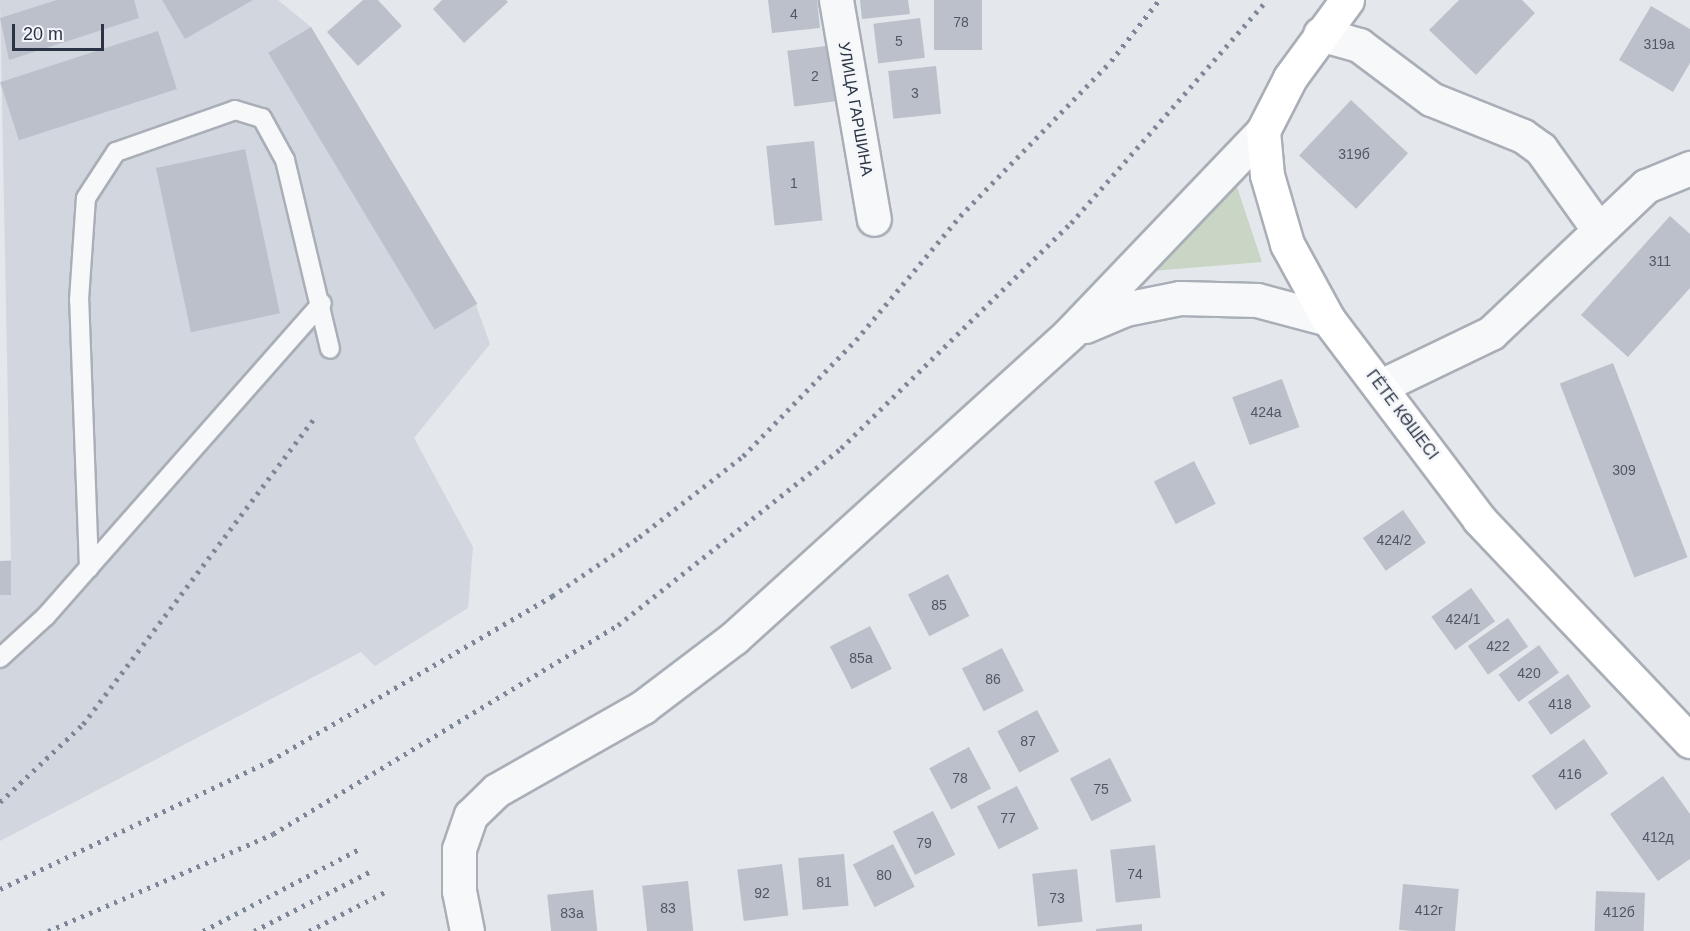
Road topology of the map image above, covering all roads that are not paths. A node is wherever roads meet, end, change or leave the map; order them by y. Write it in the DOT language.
graph roads {
  1 [pos="836,0"];
  2 [pos="1347,0"];
  3 [pos="1364,0"];
  4 [pos="1320,34"];
  5 [pos="1263,131"];
  6 [pos="1690,168"];
  7 [pos="874,219"];
  8 [pos="1598,229"];
  9 [pos="321,303"];
  10 [pos="1328,319"];
  11 [pos="1070,333"];
  12 [pos="330,349"];
  13 [pos="1381,386"];
  14 [pos="89,568"];
  15 [pos="0,658"];
  16 [pos="1690,741"];
  17 [pos="467,931"];
  1 -- 7 [label="street, УЛИЦА ГАРШИНА"];
  2 -- 4 [label="main road"];
  3 -- 4 [label="main road"];
  4 -- 5 [label="main road"];
  4 -- 8 [label="street"];
  5 -- 10 [label="main road, ГЁТЕ КӨШЕСІ"];
  5 -- 11 [label="street"];
  6 -- 8 [label="street"];
  8 -- 13 [label="street"];
  9 -- 12 [label="lane"];
  9 -- 14 [label="lane"];
  9 -- 14 [label="lane"];
  10 -- 11 [label="street"];
  10 -- 13 [label="main road, ГЁТЕ КӨШЕСІ"];
  11 -- 17 [label="street"];
  13 -- 16 [label="main road, ГЁТЕ КӨШЕСІ"];
  14 -- 15 [label="lane"];
}
